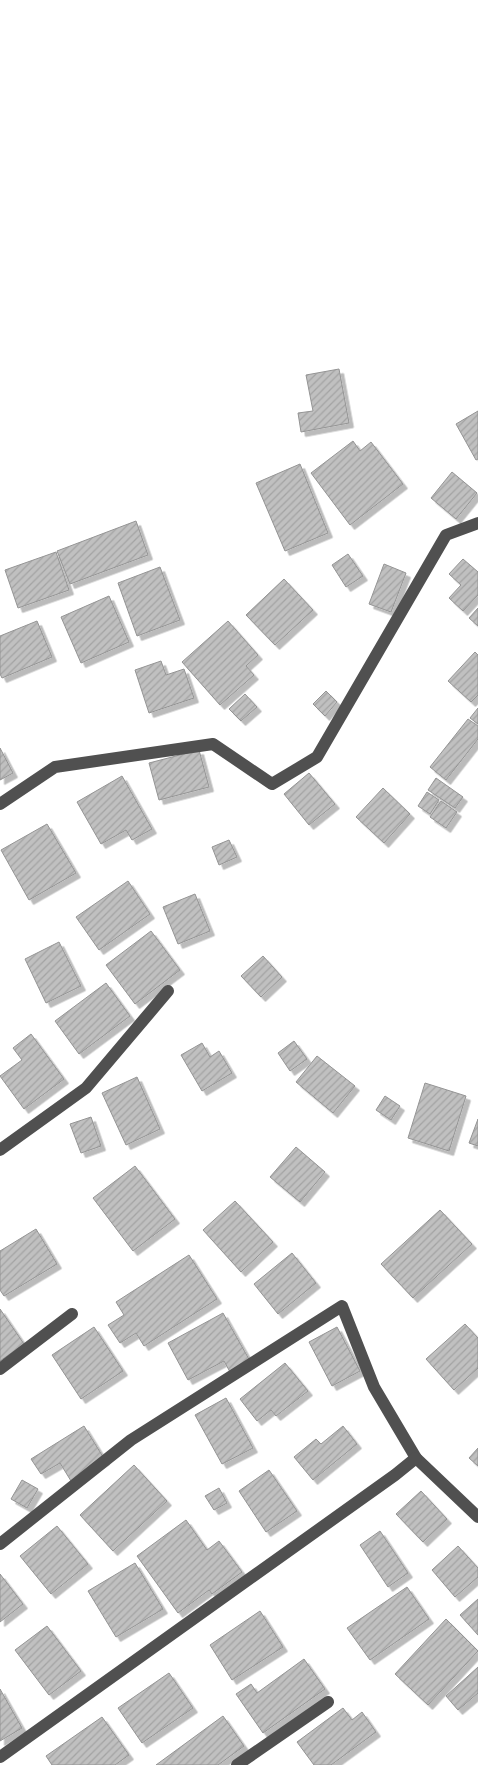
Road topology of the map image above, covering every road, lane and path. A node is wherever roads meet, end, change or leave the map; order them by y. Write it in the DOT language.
graph roads {
  1 [pos="478,523"];
  2 [pos="0,804"];
  3 [pos="168,991"];
  4 [pos="0,1150"];
  5 [pos="72,1314"];
  6 [pos="0,1369"];
  7 [pos="416,1458"];
  8 [pos="478,1517"];
  9 [pos="0,1544"];
  10 [pos="328,1702"];
  11 [pos="0,1757"];
  12 [pos="237,1765"];
  1 -- 2 [label="street"];
  3 -- 4 [label="street"];
  5 -- 6 [label="street"];
  7 -- 8 [label="street"];
  7 -- 9 [label="street"];
  7 -- 11 [label="street"];
  10 -- 12 [label="street"];
}
